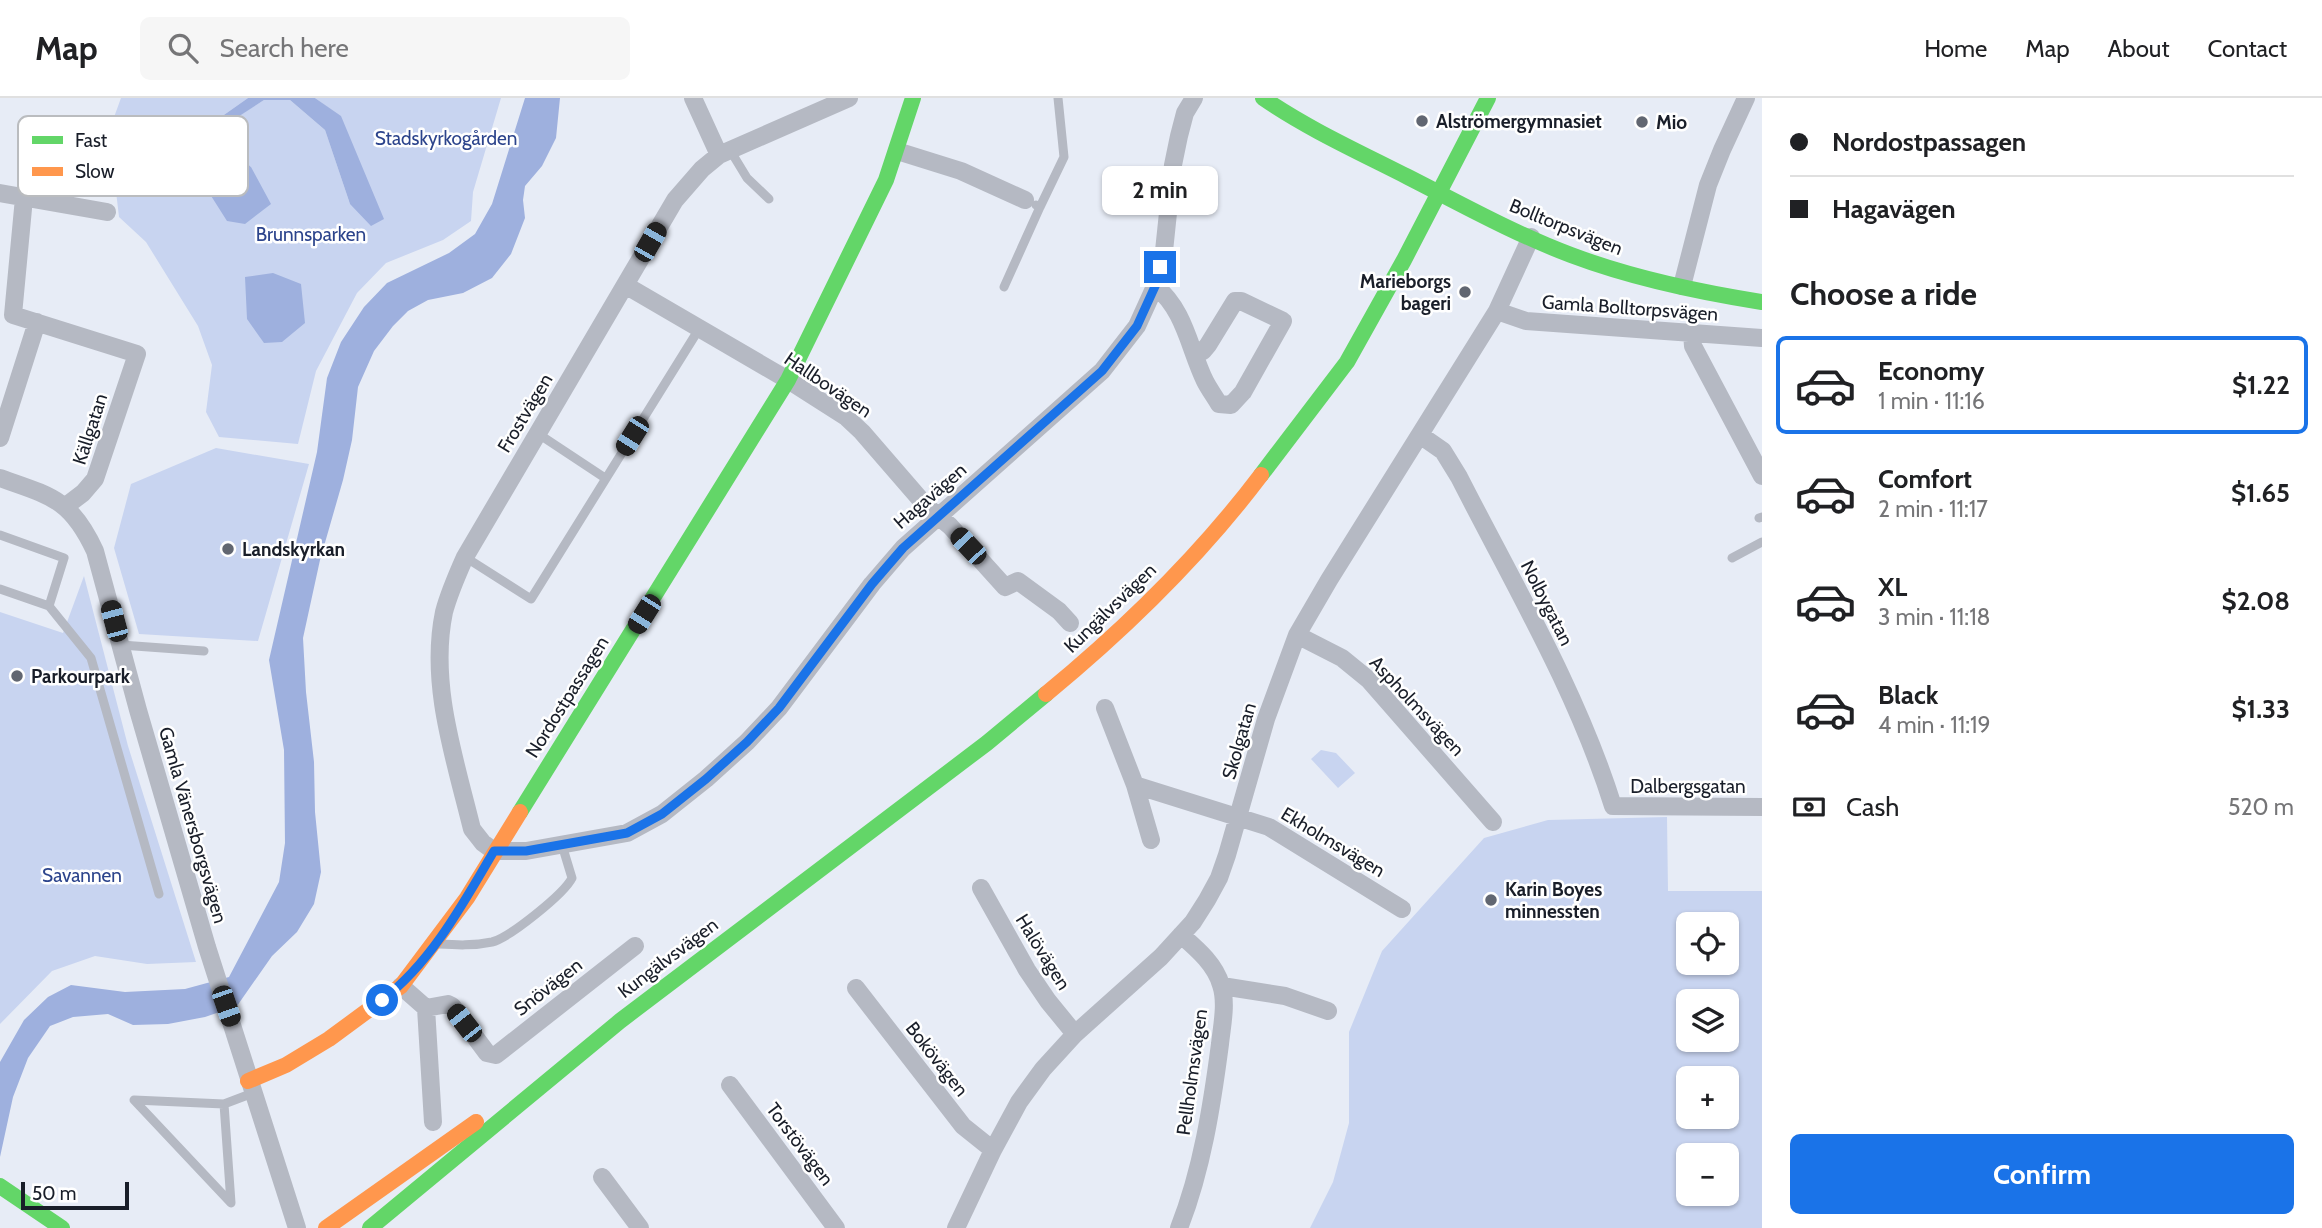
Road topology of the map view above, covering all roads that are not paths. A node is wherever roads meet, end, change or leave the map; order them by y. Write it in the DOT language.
graph roads {
  1 [pos="693,98"];
  2 [pos="849,98"];
  3 [pos="913,98"];
  4 [pos="1058,98"];
  5 [pos="1194,98"];
  6 [pos="1263,98"];
  7 [pos="1488,98"];
  8 [pos="1746,98"];
  9 [pos="897,150"];
  10 [pos="724,152"];
  11 [pos="1441,192"];
  12 [pos="0,193"];
  13 [pos="24,198"];
  14 [pos="769,199"];
  15 [pos="1033,203"];
  16 [pos="107,212"];
  17 [pos="1531,237"];
  18 [pos="625,285"];
  19 [pos="1155,286"];
  20 [pos="1682,286"];
  21 [pos="1004,287"];
  22 [pos="1762,302"];
  23 [pos="1497,311"];
  24 [pos="37,322"];
  25 [pos="699,329"];
  26 [pos="1692,333"];
  27 [pos="1762,338"];
  28 [pos="1195,354"];
  29 [pos="788,380"];
  30 [pos="537,433"];
  31 [pos="1420,435"];
  32 [pos="0,439"];
  33 [pos="1762,477"];
  34 [pos="0,478"];
  35 [pos="605,478"];
  36 [pos="66,506"];
  37 [pos="939,515"];
  38 [pos="0,535"];
  39 [pos="1762,542"];
  40 [pos="465,557"];
  41 [pos="1732,558"];
  42 [pos="0,589"];
  43 [pos="48,606"];
  44 [pos="1070,623"];
  45 [pos="1297,635"];
  46 [pos="121,645"];
  47 [pos="204,651"];
  48 [pos="1105,708"];
  49 [pos="1135,785"];
  50 [pos="1613,806"];
  51 [pos="1762,807"];
  52 [pos="1239,816"];
  53 [pos="1493,822"];
  54 [pos="1151,839"];
  55 [pos="562,845"];
  56 [pos="494,851"];
  57 [pos="981,888"];
  58 [pos="159,894"];
  59 [pos="1402,909"];
  60 [pos="1181,935"];
  61 [pos="435,943"];
  62 [pos="635,946"];
  63 [pos="401,986"];
  64 [pos="1222,986"];
  65 [pos="856,988"];
  66 [pos="426,1008"];
  67 [pos="1328,1011"];
  68 [pos="620,1021"];
  69 [pos="1075,1034"];
  70 [pos="730,1085"];
  71 [pos="251,1087"];
  72 [pos="224,1104"];
  73 [pos="433,1122"];
  74 [pos="993,1150"];
  75 [pos="602,1177"];
  76 [pos="0,1186"];
  77 [pos="20,1201"];
  78 [pos="49,1228"];
  79 [pos="62,1228"];
  80 [pos="297,1228"];
  81 [pos="326,1228"];
  82 [pos="370,1228"];
  83 [pos="640,1228"];
  84 [pos="836,1228"];
  85 [pos="956,1228"];
  86 [pos="1179,1228"];
  1 -- 10 [label="street"];
  2 -- 10 [label="street, Frostvägen"];
  3 -- 9 [label="main road, Nordostpassagen"];
  4 -- 15 [label="lane"];
  5 -- 19 [label="street, Hagavägen"];
  6 -- 11 [label="main road, Bolltorpsvägen"];
  7 -- 11 [label="main road, Kungälvsvägen"];
  8 -- 20 [label="street"];
  9 -- 15 [label="street"];
  9 -- 29 [label="main road, Nordostpassagen"];
  10 -- 14 [label="lane"];
  10 -- 18 [label="street, Frostvägen"];
  11 -- 17 [label="main road, Bolltorpsvägen"];
  11 -- 68 [label="main road, Kungälvsvägen"];
  12 -- 13 [label="street"];
  13 -- 16 [label="street"];
  13 -- 24 [label="street"];
  15 -- 21 [label="lane"];
  17 -- 20 [label="main road, Bolltorpsvägen"];
  17 -- 23 [label="street, Skolgatan"];
  18 -- 25 [label="street, Hallbovägen"];
  18 -- 30 [label="street, Frostvägen"];
  19 -- 28 [label="street"];
  19 -- 37 [label="street, Hagavägen"];
  20 -- 22 [label="main road, Bolltorpsvägen"];
  23 -- 26 [label="street, Gamla Bolltorpsvägen"];
  23 -- 31 [label="street, Skolgatan"];
  24 -- 32 [label="street"];
  24 -- 36 [label="street, Källgatan"];
  25 -- 29 [label="street, Hallbovägen"];
  25 -- 35 [label="lane"];
  26 -- 27 [label="street, Gamla Bolltorpsvägen"];
  26 -- 33 [label="street"];
  28 -- 28 [label="street"];
  29 -- 37 [label="street, Hallbovägen"];
  29 -- 56 [label="main road, Nordostpassagen"];
  30 -- 35 [label="lane"];
  30 -- 40 [label="street, Frostvägen"];
  31 -- 45 [label="street, Skolgatan"];
  31 -- 50 [label="street, Nolbygatan"];
  34 -- 36 [label="street, Gamla Vänersborgsvägen"];
  35 -- 40 [label="lane"];
  36 -- 46 [label="street, Gamla Vänersborgsvägen"];
  37 -- 44 [label="street, Hallbovägen"];
  37 -- 55 [label="street, Hagavägen"];
  38 -- 43 [label="lane"];
  39 -- 41 [label="lane"];
  40 -- 56 [label="street, Frostvägen"];
  42 -- 43 [label="lane"];
  43 -- 58 [label="lane"];
  45 -- 52 [label="street, Skolgatan"];
  45 -- 53 [label="street, Aspholmsvägen"];
  46 -- 47 [label="lane"];
  46 -- 71 [label="street, Gamla Vänersborgsvägen"];
  48 -- 49 [label="street"];
  49 -- 52 [label="street, Ekholmsvägen"];
  49 -- 54 [label="street"];
  50 -- 51 [label="street, Dalbergsgatan"];
  52 -- 59 [label="street, Ekholmsvägen"];
  52 -- 60 [label="street, Skolgatan"];
  55 -- 56 [label="street, Hagavägen"];
  55 -- 61 [label="lane"];
  56 -- 61 [label="main road, Nordostpassagen"];
  57 -- 69 [label="street, Halövägen"];
  60 -- 64 [label="street, Pellholmsvägen"];
  60 -- 69 [label="street, Skolgatan"];
  61 -- 63 [label="main road, Nordostpassagen"];
  62 -- 66 [label="street, Snövägen"];
  63 -- 66 [label="street"];
  63 -- 71 [label="main road, Nordostpassagen"];
  64 -- 67 [label="street"];
  64 -- 86 [label="street, Pellholmsvägen"];
  65 -- 74 [label="street, Bokövägen"];
  66 -- 73 [label="street"];
  68 -- 81 [label="main road, Kungälvsvägen"];
  68 -- 82 [label="main road, Kungälvsvägen"];
  69 -- 74 [label="street, Skolgatan"];
  70 -- 84 [label="street, Torstövägen"];
  71 -- 72 [label="lane"];
  71 -- 80 [label="street, Gamla Vänersborgsvägen"];
  72 -- 72 [label="lane"];
  74 -- 85 [label="street, Skolgatan"];
  75 -- 83 [label="street"];
  76 -- 77 [label="main road"];
  77 -- 78 [label="main road"];
  77 -- 79 [label="main road"];
}
